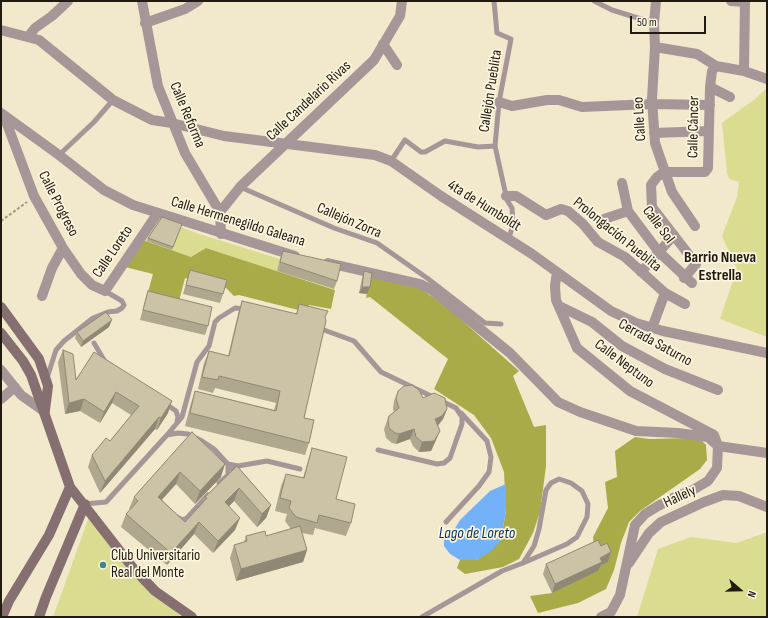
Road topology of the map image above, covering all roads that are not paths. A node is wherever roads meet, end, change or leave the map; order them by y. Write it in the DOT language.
graph roads {
  1 [pos="68,1"];
  2 [pos="142,1"];
  3 [pos="198,1"];
  4 [pos="402,1"];
  5 [pos="494,1"];
  6 [pos="594,1"];
  7 [pos="656,1"];
  8 [pos="731,1"];
  9 [pos="745,2"];
  10 [pos="145,23"];
  11 [pos="654,23"];
  12 [pos="1,30"];
  13 [pos="28,37"];
  14 [pos="383,44"];
  15 [pos="655,47"];
  16 [pos="397,65"];
  17 [pos="716,66"];
  18 [pos="744,71"];
  19 [pos="767,79"];
  20 [pos="710,87"];
  21 [pos="730,97"];
  22 [pos="113,100"];
  23 [pos="499,102"];
  24 [pos="652,104"];
  25 [pos="710,105"];
  26 [pos="2,114"];
  27 [pos="172,123"];
  28 [pos="710,131"];
  29 [pos="654,133"];
  30 [pos="285,143"];
  31 [pos="494,146"];
  32 [pos="59,155"];
  33 [pos="391,161"];
  34 [pos="664,172"];
  35 [pos="622,183"];
  36 [pos="240,187"];
  37 [pos="506,196"];
  38 [pos="628,210"];
  39 [pos="220,212"];
  40 [pos="157,214"];
  41 [pos="604,219"];
  42 [pos="695,226"];
  43 [pos="221,234"];
  44 [pos="674,235"];
  45 [pos="509,239"];
  46 [pos="63,248"];
  47 [pos="658,252"];
  48 [pos="307,259"];
  49 [pos="320,262"];
  50 [pos="558,272"];
  51 [pos="641,272"];
  52 [pos="105,292"];
  53 [pos="440,292"];
  54 [pos="665,293"];
  55 [pos="42,296"];
  56 [pos="685,304"];
  57 [pos="559,306"];
  58 [pos="1,307"];
  59 [pos="255,312"];
  60 [pos="501,324"];
  61 [pos="652,328"];
  62 [pos="324,330"];
  63 [pos="1,333"];
  64 [pos="94,343"];
  65 [pos="767,353"];
  66 [pos="107,365"];
  67 [pos="1,370"];
  68 [pos="46,380"];
  69 [pos="15,388"];
  70 [pos="718,390"];
  71 [pos="158,398"];
  72 [pos="1,399"];
  73 [pos="456,408"];
  74 [pos="45,412"];
  75 [pos="177,425"];
  76 [pos="167,435"];
  77 [pos="718,446"];
  78 [pos="378,450"];
  79 [pos="767,453"];
  80 [pos="228,464"];
  81 [pos="300,469"];
  82 [pos="240,476"];
  83 [pos="217,486"];
  84 [pos="70,487"];
  85 [pos="212,491"];
  86 [pos="85,504"];
  87 [pos="767,507"];
  88 [pos="172,512"];
  89 [pos="446,522"];
  90 [pos="524,563"];
  91 [pos="627,567"];
  92 [pos="2,617"];
  93 [pos="39,617"];
  94 [pos="192,617"];
  95 [pos="422,617"];
  96 [pos="601,617"];
  1 -- 13 [label="street"];
  2 -- 10 [label="street, Calle Reforma"];
  3 -- 10 [label="street"];
  4 -- 14 [label="street, Calle Candelario Rivas"];
  5 -- 23 [label="lane, Callejón Pueblita"];
  6 -- 11 [label="lane"];
  7 -- 11 [label="street, Calle Leo"];
  8 -- 9 [label="street"];
  9 -- 18 [label="street"];
  10 -- 27 [label="street, Calle Reforma"];
  11 -- 15 [label="street, Calle Leo"];
  12 -- 13 [label="street, 4ta de Humboldt"];
  13 -- 22 [label="street, 4ta de Humboldt"];
  14 -- 16 [label="street"];
  14 -- 30 [label="street, Calle Candelario Rivas"];
  15 -- 17 [label="street"];
  15 -- 24 [label="street, Calle Leo"];
  17 -- 18 [label="street"];
  17 -- 20 [label="street, Calle Cáncer"];
  18 -- 19 [label="street"];
  20 -- 21 [label="street"];
  20 -- 25 [label="street, Calle Cáncer"];
  22 -- 27 [label="street, 4ta de Humboldt"];
  22 -- 32 [label="lane"];
  23 -- 24 [label="street"];
  23 -- 31 [label="lane, Callejón Pueblita"];
  24 -- 25 [label="street"];
  24 -- 29 [label="street, Calle Leo"];
  25 -- 28 [label="street, Calle Cáncer"];
  26 -- 32 [label="street, Calle Hermenegildo Galeana"];
  26 -- 46 [label="street, Calle Progreso"];
  27 -- 30 [label="street, 4ta de Humboldt"];
  27 -- 39 [label="street, Calle Reforma"];
  28 -- 29 [label="street"];
  28 -- 34 [label="street, Calle Cáncer"];
  29 -- 34 [label="street, Calle Leo"];
  30 -- 33 [label="street, 4ta de Humboldt"];
  30 -- 36 [label="street, Calle Candelario Rivas"];
  31 -- 33 [label="lane"];
  31 -- 37 [label="lane, Callejón Pueblita"];
  32 -- 40 [label="street, Calle Hermenegildo Galeana"];
  33 -- 45 [label="street, 4ta de Humboldt"];
  34 -- 42 [label="street, Calle Leo"];
  34 -- 44 [label="street"];
  35 -- 38 [label="street, Calle Sol"];
  36 -- 39 [label="street, Calle Candelario Rivas"];
  36 -- 53 [label="lane, Callejón Zorra"];
  37 -- 45 [label="lane, Callejón Pueblita"];
  37 -- 51 [label="street, Prolongación Pueblita"];
  38 -- 41 [label="street"];
  38 -- 47 [label="street, Calle Sol"];
  39 -- 43 [label="street, Calle Reforma"];
  40 -- 43 [label="street, Calle Hermenegildo Galeana"];
  40 -- 52 [label="street, Calle Loreto"];
  43 -- 48 [label="street, Calle Hermenegildo Galeana"];
  44 -- 47 [label="street"];
  44 -- 47 [label="street, Calle Sol"];
  45 -- 50 [label="street, 4ta de Humboldt"];
  46 -- 52 [label="street, Calle Progreso"];
  46 -- 55 [label="street"];
  47 -- 51 [label="street"];
  49 -- 53 [label="street, Calle Hermenegildo Galeana"];
  50 -- 57 [label="street, Calle Neptuno"];
  50 -- 61 [label="street, 4ta de Humboldt"];
  51 -- 54 [label="street, Prolongación Pueblita"];
  52 -- 68 [label="lane, Calle Loreto"];
  53 -- 60 [label="lane, Callejón Zorra"];
  53 -- 77 [label="street, Calle Hermenegildo Galeana"];
  54 -- 56 [label="street, Prolongación Pueblita"];
  54 -- 61 [label="street"];
  57 -- 70 [label="street, Cerrada Saturno"];
  57 -- 77 [label="street, Calle Neptuno"];
  58 -- 68 [label="main road"];
  59 -- 75 [label="lane"];
  61 -- 65 [label="street, 4ta de Humboldt"];
  62 -- 73 [label="lane"];
  63 -- 74 [label="main road"];
  64 -- 66 [label="lane"];
  67 -- 69 [label="street"];
  68 -- 74 [label="main road"];
  69 -- 72 [label="street"];
  69 -- 74 [label="street"];
  71 -- 75 [label="lane"];
  73 -- 78 [label="lane"];
  73 -- 89 [label="lane"];
  74 -- 84 [label="main road"];
  75 -- 76 [label="lane"];
  76 -- 80 [label="lane"];
  76 -- 86 [label="lane"];
  77 -- 79 [label="street"];
  77 -- 91 [label="street"];
  80 -- 81 [label="lane"];
  80 -- 82 [label="lane"];
  80 -- 83 [label="lane"];
  84 -- 86 [label="main road"];
  84 -- 92 [label="main road"];
  85 -- 88 [label="lane"];
  86 -- 93 [label="main road"];
  86 -- 94 [label="main road"];
  87 -- 91 [label="street, Hallely"];
  90 -- 90 [label="lane"];
  90 -- 95 [label="lane"];
  91 -- 96 [label="street"];
}
